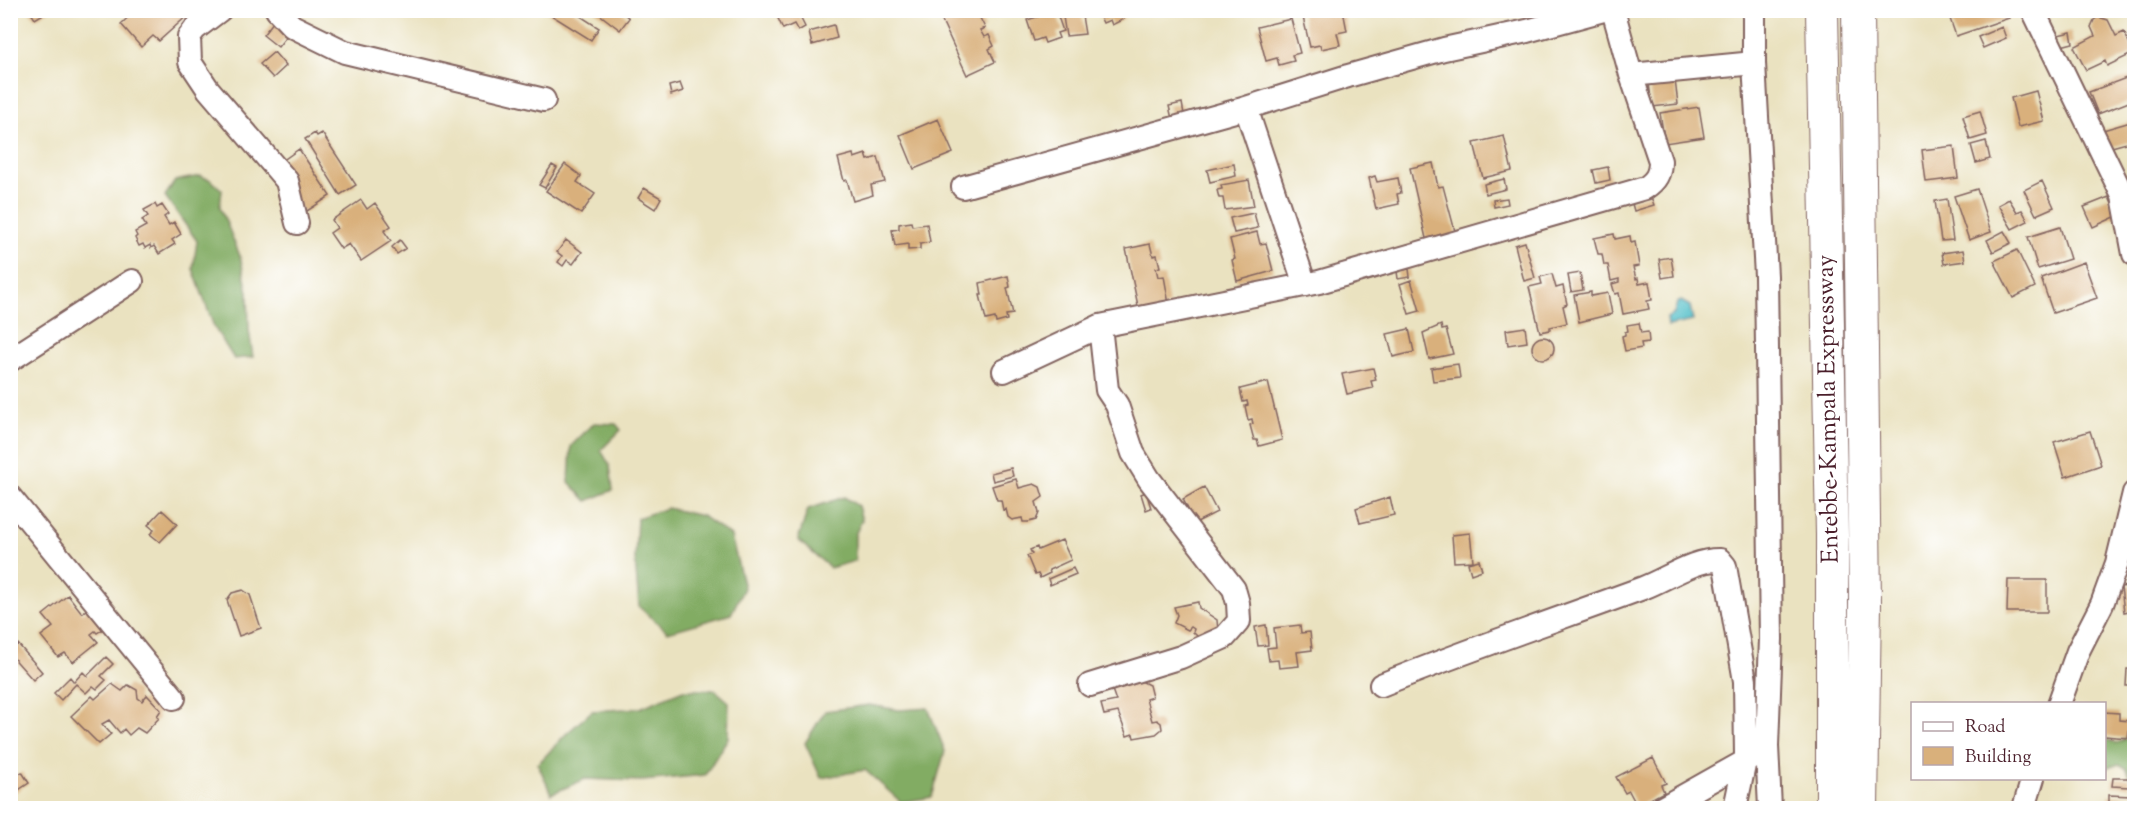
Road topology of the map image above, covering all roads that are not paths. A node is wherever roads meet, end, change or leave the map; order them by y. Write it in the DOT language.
graph roads {
  1 [pos="220,10"];
  2 [pos="277,10"];
  3 [pos="1604,10"];
  4 [pos="1613,10"];
  5 [pos="1754,10"];
  6 [pos="1822,10"];
  7 [pos="1858,10"];
  8 [pos="2034,10"];
  9 [pos="1754,63"];
  10 [pos="1631,75"];
  11 [pos="544,100"];
  12 [pos="1246,108"];
  13 [pos="963,187"];
  14 [pos="297,223"];
  15 [pos="2134,254"];
  16 [pos="132,281"];
  17 [pos="1305,285"];
  18 [pos="1100,326"];
  19 [pos="10,360"];
  20 [pos="1004,371"];
  21 [pos="2134,492"];
  22 [pos="10,497"];
  23 [pos="1090,685"];
  24 [pos="1381,685"];
  25 [pos="174,698"];
  26 [pos="2060,702"];
  27 [pos="1767,746"];
  28 [pos="1744,763"];
  29 [pos="2032,780"];
  30 [pos="1662,808"];
  31 [pos="1735,808"];
  32 [pos="1770,808"];
  33 [pos="1833,808"];
  34 [pos="1862,808"];
  35 [pos="2024,808"];
  1 -- 14 [label="street"];
  2 -- 11 [label="street"];
  3 -- 12 [label="street"];
  4 -- 10 [label="street"];
  5 -- 9 [label="street"];
  6 -- 33 [label="highway, Entebbe-Kampala Expressway"];
  7 -- 34 [label="highway, Entebbe-Kampala Expressway"];
  8 -- 15 [label="street"];
  9 -- 10 [label="street"];
  9 -- 27 [label="street"];
  10 -- 17 [label="street"];
  12 -- 13 [label="street"];
  12 -- 17 [label="street"];
  16 -- 19 [label="street"];
  17 -- 18 [label="street"];
  18 -- 20 [label="street"];
  18 -- 23 [label="street"];
  21 -- 26 [label="street"];
  22 -- 25 [label="street"];
  24 -- 28 [label="street"];
  27 -- 28 [label="street"];
  27 -- 32 [label="street"];
  28 -- 30 [label="street"];
  28 -- 31 [label="street"];
  29 -- 35 [label="street"];
}
